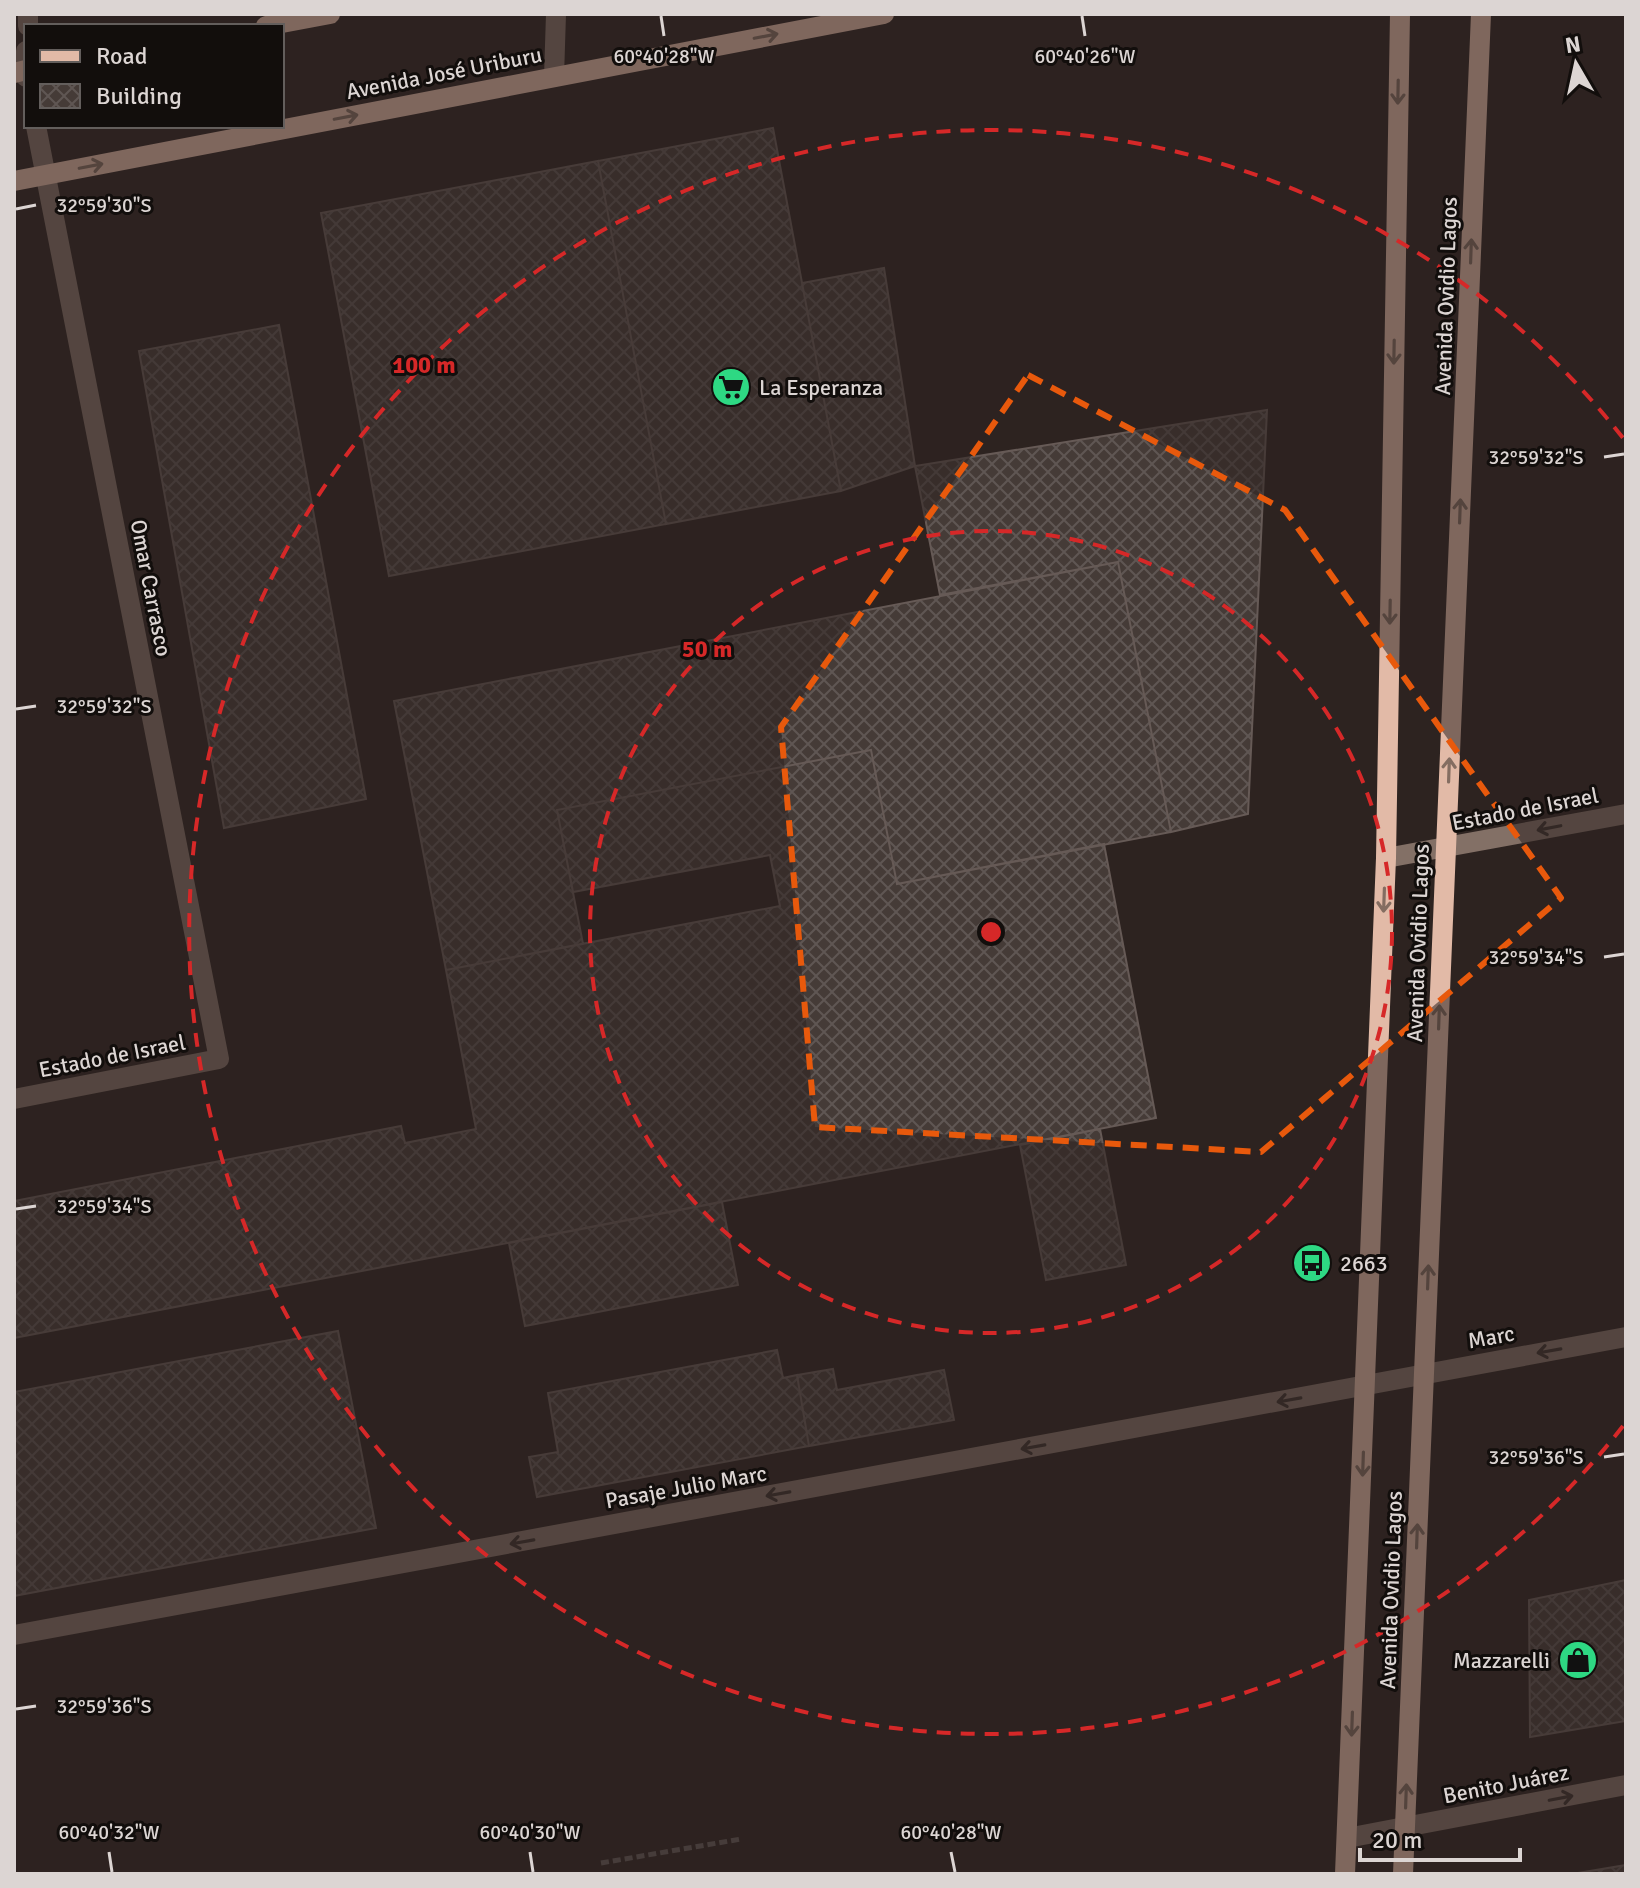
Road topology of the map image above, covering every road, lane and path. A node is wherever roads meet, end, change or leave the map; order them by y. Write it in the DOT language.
graph roads {
  1 [pos="330,14"];
  2 [pos="556,14"];
  3 [pos="884,14"];
  4 [pos="1400,14"];
  5 [pos="1481,14"];
  6 [pos="277,24"];
  7 [pos="554,77"];
  8 [pos="36,128"];
  9 [pos="45,175"];
  10 [pos="14,181"];
  11 [pos="1626,814"];
  12 [pos="1446,848"];
  13 [pos="1386,858"];
  14 [pos="219,1059"];
  15 [pos="14,1099"];
  16 [pos="1626,1337"];
  17 [pos="1424,1374"];
  18 [pos="1366,1386"];
  19 [pos="14,1635"];
  20 [pos="1626,1785"];
  21 [pos="1405,1828"];
  22 [pos="1347,1838"];
  23 [pos="741,1839"];
  24 [pos="601,1863"];
  25 [pos="1345,1874"];
  26 [pos="1403,1874"];
  1 -- 6 [label="main road"];
  2 -- 7 [label="street"];
  7 -- 3 [label="main road, Avenida José Uriburu, one-way"];
  4 -- 13 [label="main road, Avenida Ovidio Lagos, one-way"];
  12 -- 5 [label="main road, Avenida Ovidio Lagos, one-way"];
  9 -- 7 [label="main road, Avenida José Uriburu, one-way"];
  8 -- 9 [label="street, Omar Carrasco"];
  9 -- 10 [label="main road, Avenida José Uriburu"];
  9 -- 14 [label="street, Omar Carrasco"];
  11 -- 12 [label="street, Estado de Israel, one-way"];
  12 -- 13 [label="street, Estado de Israel"];
  17 -- 12 [label="main road, Avenida Ovidio Lagos, one-way"];
  13 -- 18 [label="main road, Avenida Ovidio Lagos, one-way"];
  14 -- 15 [label="street, Estado de Israel"];
  16 -- 17 [label="street, Marc, one-way"];
  17 -- 18 [label="street, Marc"];
  21 -- 17 [label="main road, Avenida Ovidio Lagos, one-way"];
  18 -- 19 [label="street, Pasaje Julio Marc, one-way"];
  18 -- 22 [label="main road, Avenida Ovidio Lagos, one-way"];
  21 -- 20 [label="street, Benito Juárez, one-way"];
  21 -- 22 [label="street, Benito Juárez"];
  21 -- 26 [label="main road, Avenida Ovidio Lagos"];
  22 -- 25 [label="main road, Avenida Ovidio Lagos"];
  23 -- 24 [label="path"];
}
